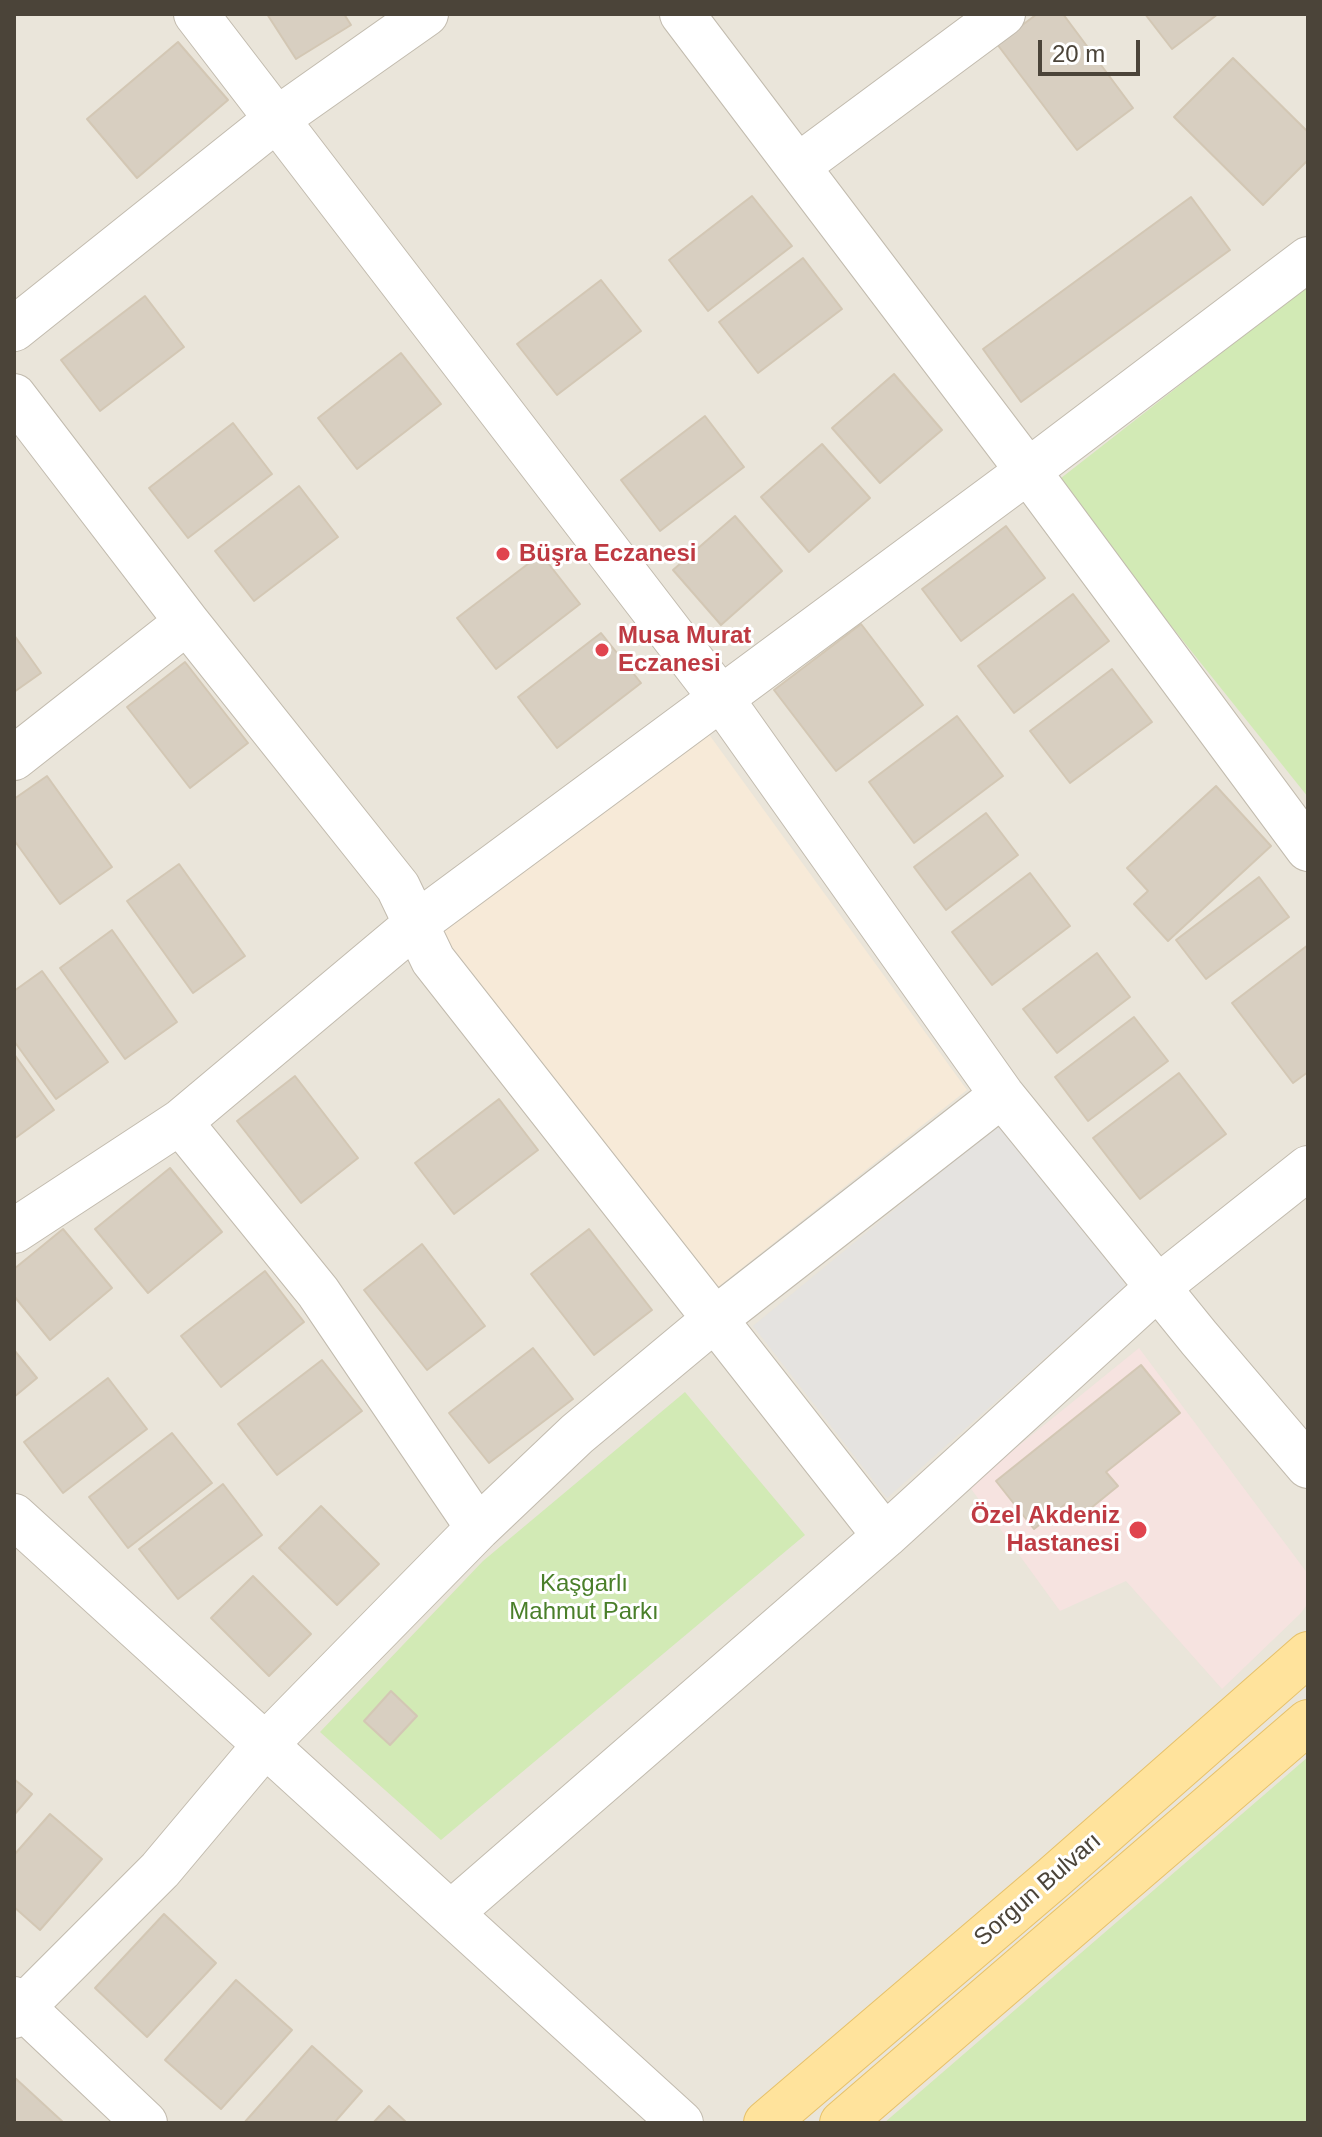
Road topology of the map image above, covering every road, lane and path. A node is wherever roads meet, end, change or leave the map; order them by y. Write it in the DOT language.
graph roads {
  1 [pos="196,14"];
  2 [pos="426,14"];
  3 [pos="682,14"];
  4 [pos="1003,14"];
  5 [pos="277,119"];
  6 [pos="798,166"];
  7 [pos="1308,259"];
  8 [pos="14,329"];
  9 [pos="14,396"];
  10 [pos="1028,471"];
  11 [pos="187,622"];
  12 [pos="720,697"];
  13 [pos="14,758"];
  14 [pos="1308,849"];
  15 [pos="416,924"];
  16 [pos="1002,1095"];
  17 [pos="180,1122"];
  18 [pos="1308,1168"];
  19 [pos="14,1231"];
  20 [pos="1158,1287"];
  21 [pos="715,1319"];
  22 [pos="1308,1466"];
  23 [pos="14,1516"];
  24 [pos="478,1528"];
  25 [pos="885,1536"];
  26 [pos="1308,1654"];
  27 [pos="1308,1722"];
  28 [pos="265,1745"];
  29 [pos="452,1912"];
  30 [pos="17,2008"];
  31 [pos="145,2123"];
  32 [pos="681,2123"];
  33 [pos="766,2123"];
  34 [pos="842,2123"];
  1 -- 5 [label="street"];
  2 -- 5 [label="street"];
  3 -- 6 [label="street"];
  4 -- 6 [label="street"];
  5 -- 8 [label="street"];
  5 -- 12 [label="street"];
  6 -- 10 [label="street"];
  7 -- 10 [label="street"];
  9 -- 11 [label="street"];
  10 -- 12 [label="street"];
  10 -- 14 [label="street"];
  11 -- 13 [label="street"];
  11 -- 15 [label="street"];
  12 -- 15 [label="street"];
  12 -- 16 [label="street"];
  15 -- 17 [label="street"];
  15 -- 21 [label="street"];
  16 -- 20 [label="street"];
  16 -- 21 [label="street"];
  17 -- 19 [label="street"];
  17 -- 24 [label="street"];
  18 -- 20 [label="street"];
  20 -- 22 [label="street"];
  20 -- 25 [label="street"];
  21 -- 24 [label="street"];
  21 -- 25 [label="street"];
  23 -- 28 [label="street"];
  24 -- 28 [label="street"];
  25 -- 29 [label="street"];
  26 -- 33 [label="main road, Sorgun Bulvarı"];
  27 -- 34 [label="main road, Sorgun Bulvarı"];
  28 -- 29 [label="street"];
  28 -- 30 [label="street"];
  29 -- 32 [label="street"];
  30 -- 31 [label="street"];
}
